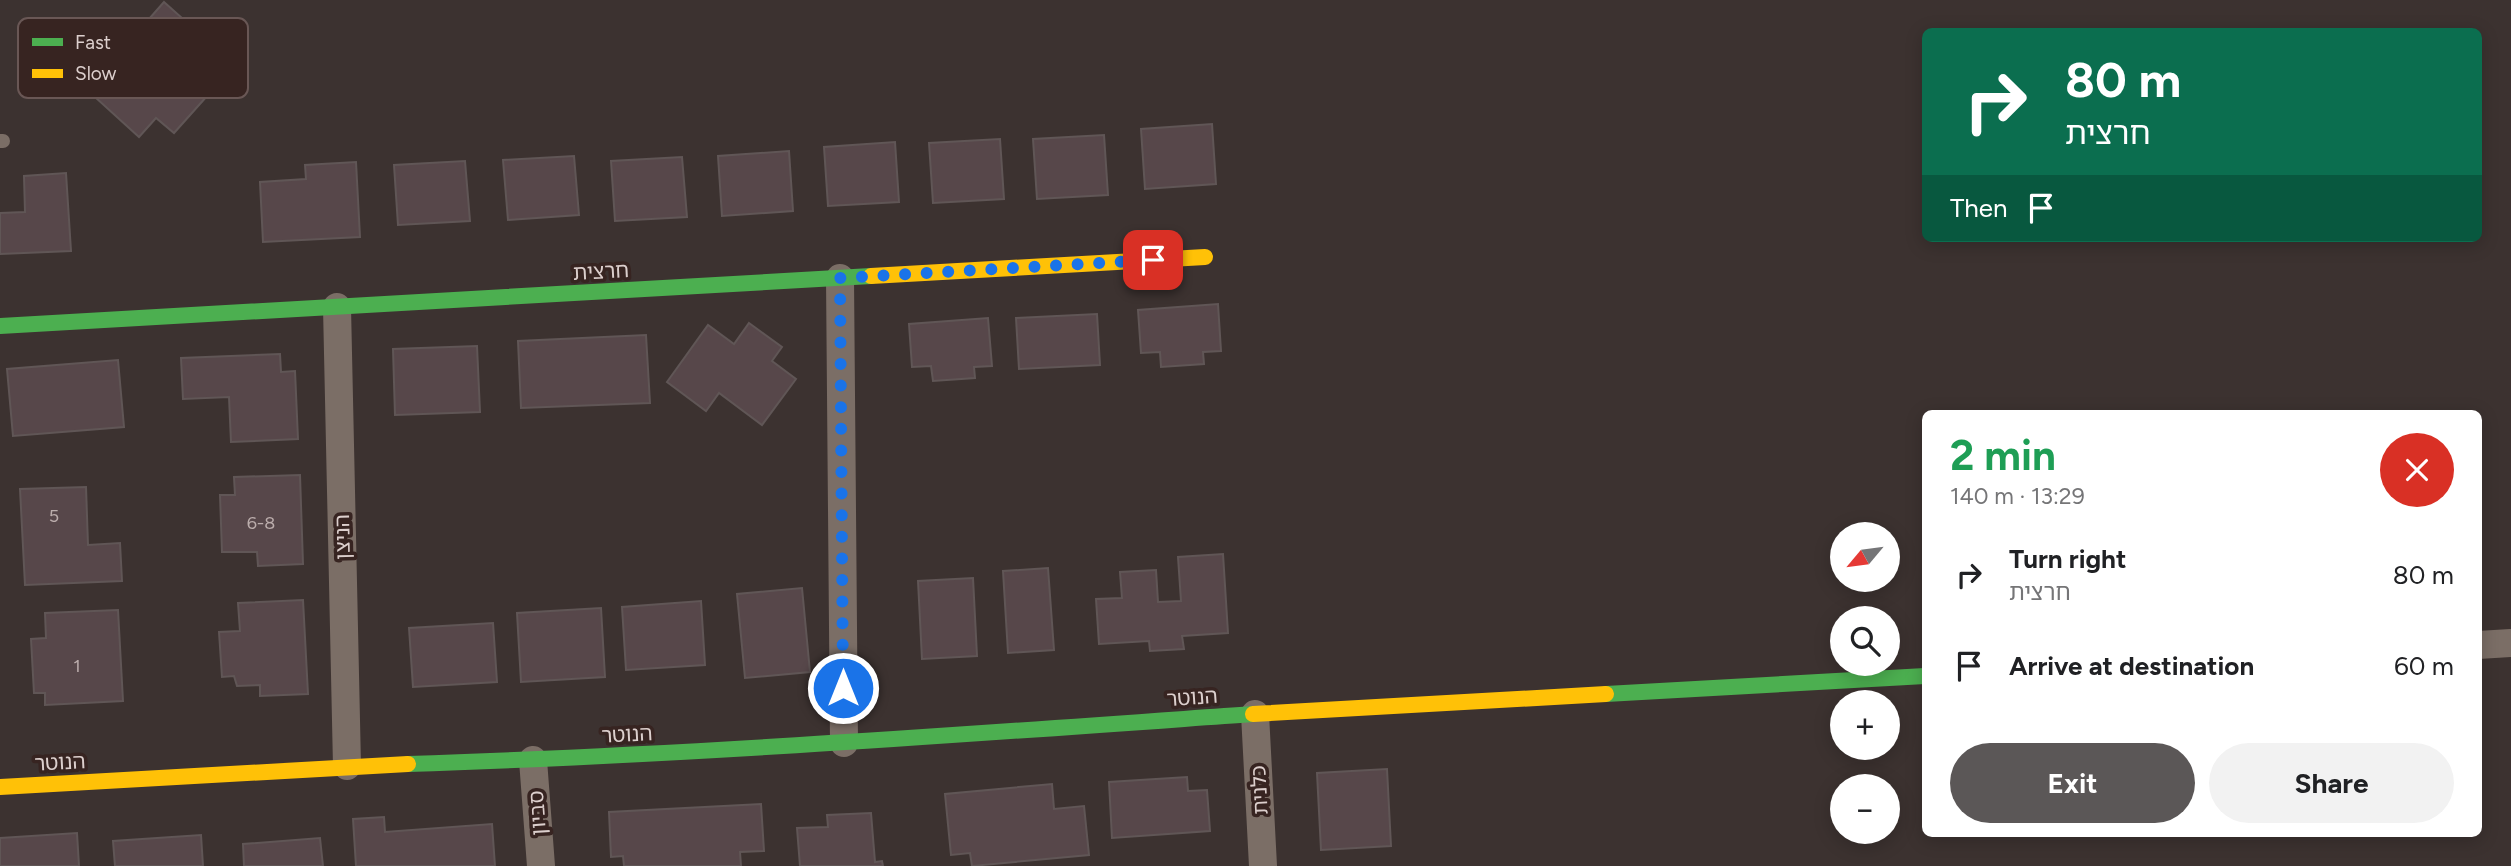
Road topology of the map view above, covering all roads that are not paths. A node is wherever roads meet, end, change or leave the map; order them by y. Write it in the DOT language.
graph roads {
  1 [pos="1205,257"];
  2 [pos="840,278"];
  3 [pos="337,307"];
  4 [pos="0,326"];
  5 [pos="2511,643"];
  6 [pos="2482,645"];
  7 [pos="1922,676"];
  8 [pos="1255,714"];
  9 [pos="844,743"];
  10 [pos="533,760"];
  11 [pos="347,766"];
  12 [pos="0,787"];
  13 [pos="541,866"];
  14 [pos="1263,866"];
  1 -- 2 [label="street, חרצית"];
  2 -- 3 [label="street, חרצית"];
  2 -- 9 [label="street"];
  3 -- 4 [label="street, חרצית"];
  3 -- 11 [label="street, הניצן"];
  5 -- 6 [label="street"];
  7 -- 8 [label="street, הנוטר"];
  8 -- 9 [label="street, הנוטר"];
  8 -- 14 [label="street, כלנית"];
  9 -- 10 [label="street, הנוטר"];
  10 -- 11 [label="street, הנוטר"];
  10 -- 13 [label="street, סביון"];
  11 -- 12 [label="street, הנוטר"];
}
